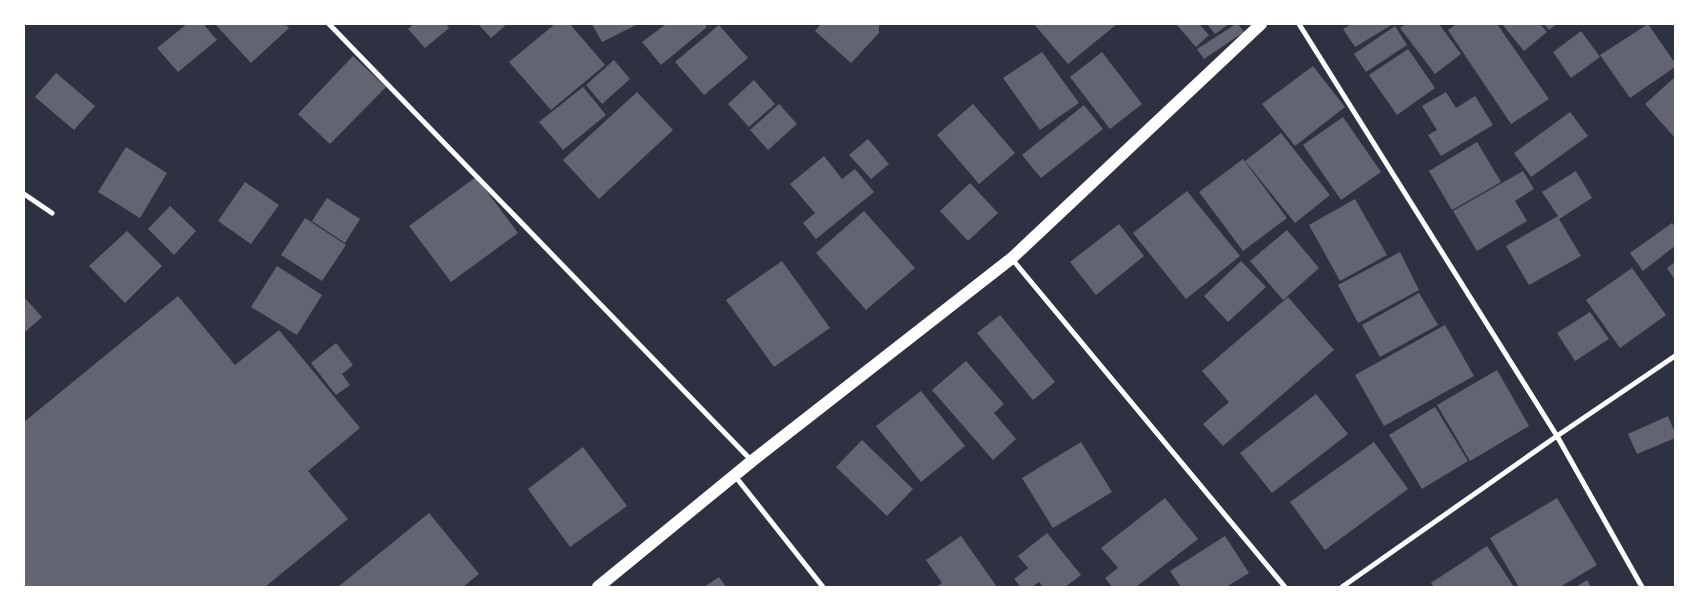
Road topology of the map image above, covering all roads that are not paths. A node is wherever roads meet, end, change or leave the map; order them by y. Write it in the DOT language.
graph roads {
  1 [pos="329,24"];
  2 [pos="1261,24"];
  3 [pos="1299,24"];
  4 [pos="24,194"];
  5 [pos="52,213"];
  6 [pos="1012,258"];
  7 [pos="1675,356"];
  8 [pos="1557,436"];
  9 [pos="752,461"];
  10 [pos="735,476"];
  11 [pos="598,587"];
  12 [pos="823,587"];
  13 [pos="1285,587"];
  14 [pos="1342,587"];
  15 [pos="1642,587"];
  1 -- 9 [label="street"];
  2 -- 6 [label="main road"];
  3 -- 8 [label="street"];
  4 -- 5 [label="street"];
  6 -- 9 [label="main road"];
  6 -- 13 [label="street"];
  7 -- 8 [label="street"];
  8 -- 14 [label="street"];
  8 -- 15 [label="street"];
  9 -- 10 [label="main road"];
  10 -- 11 [label="main road"];
  10 -- 12 [label="street"];
}
